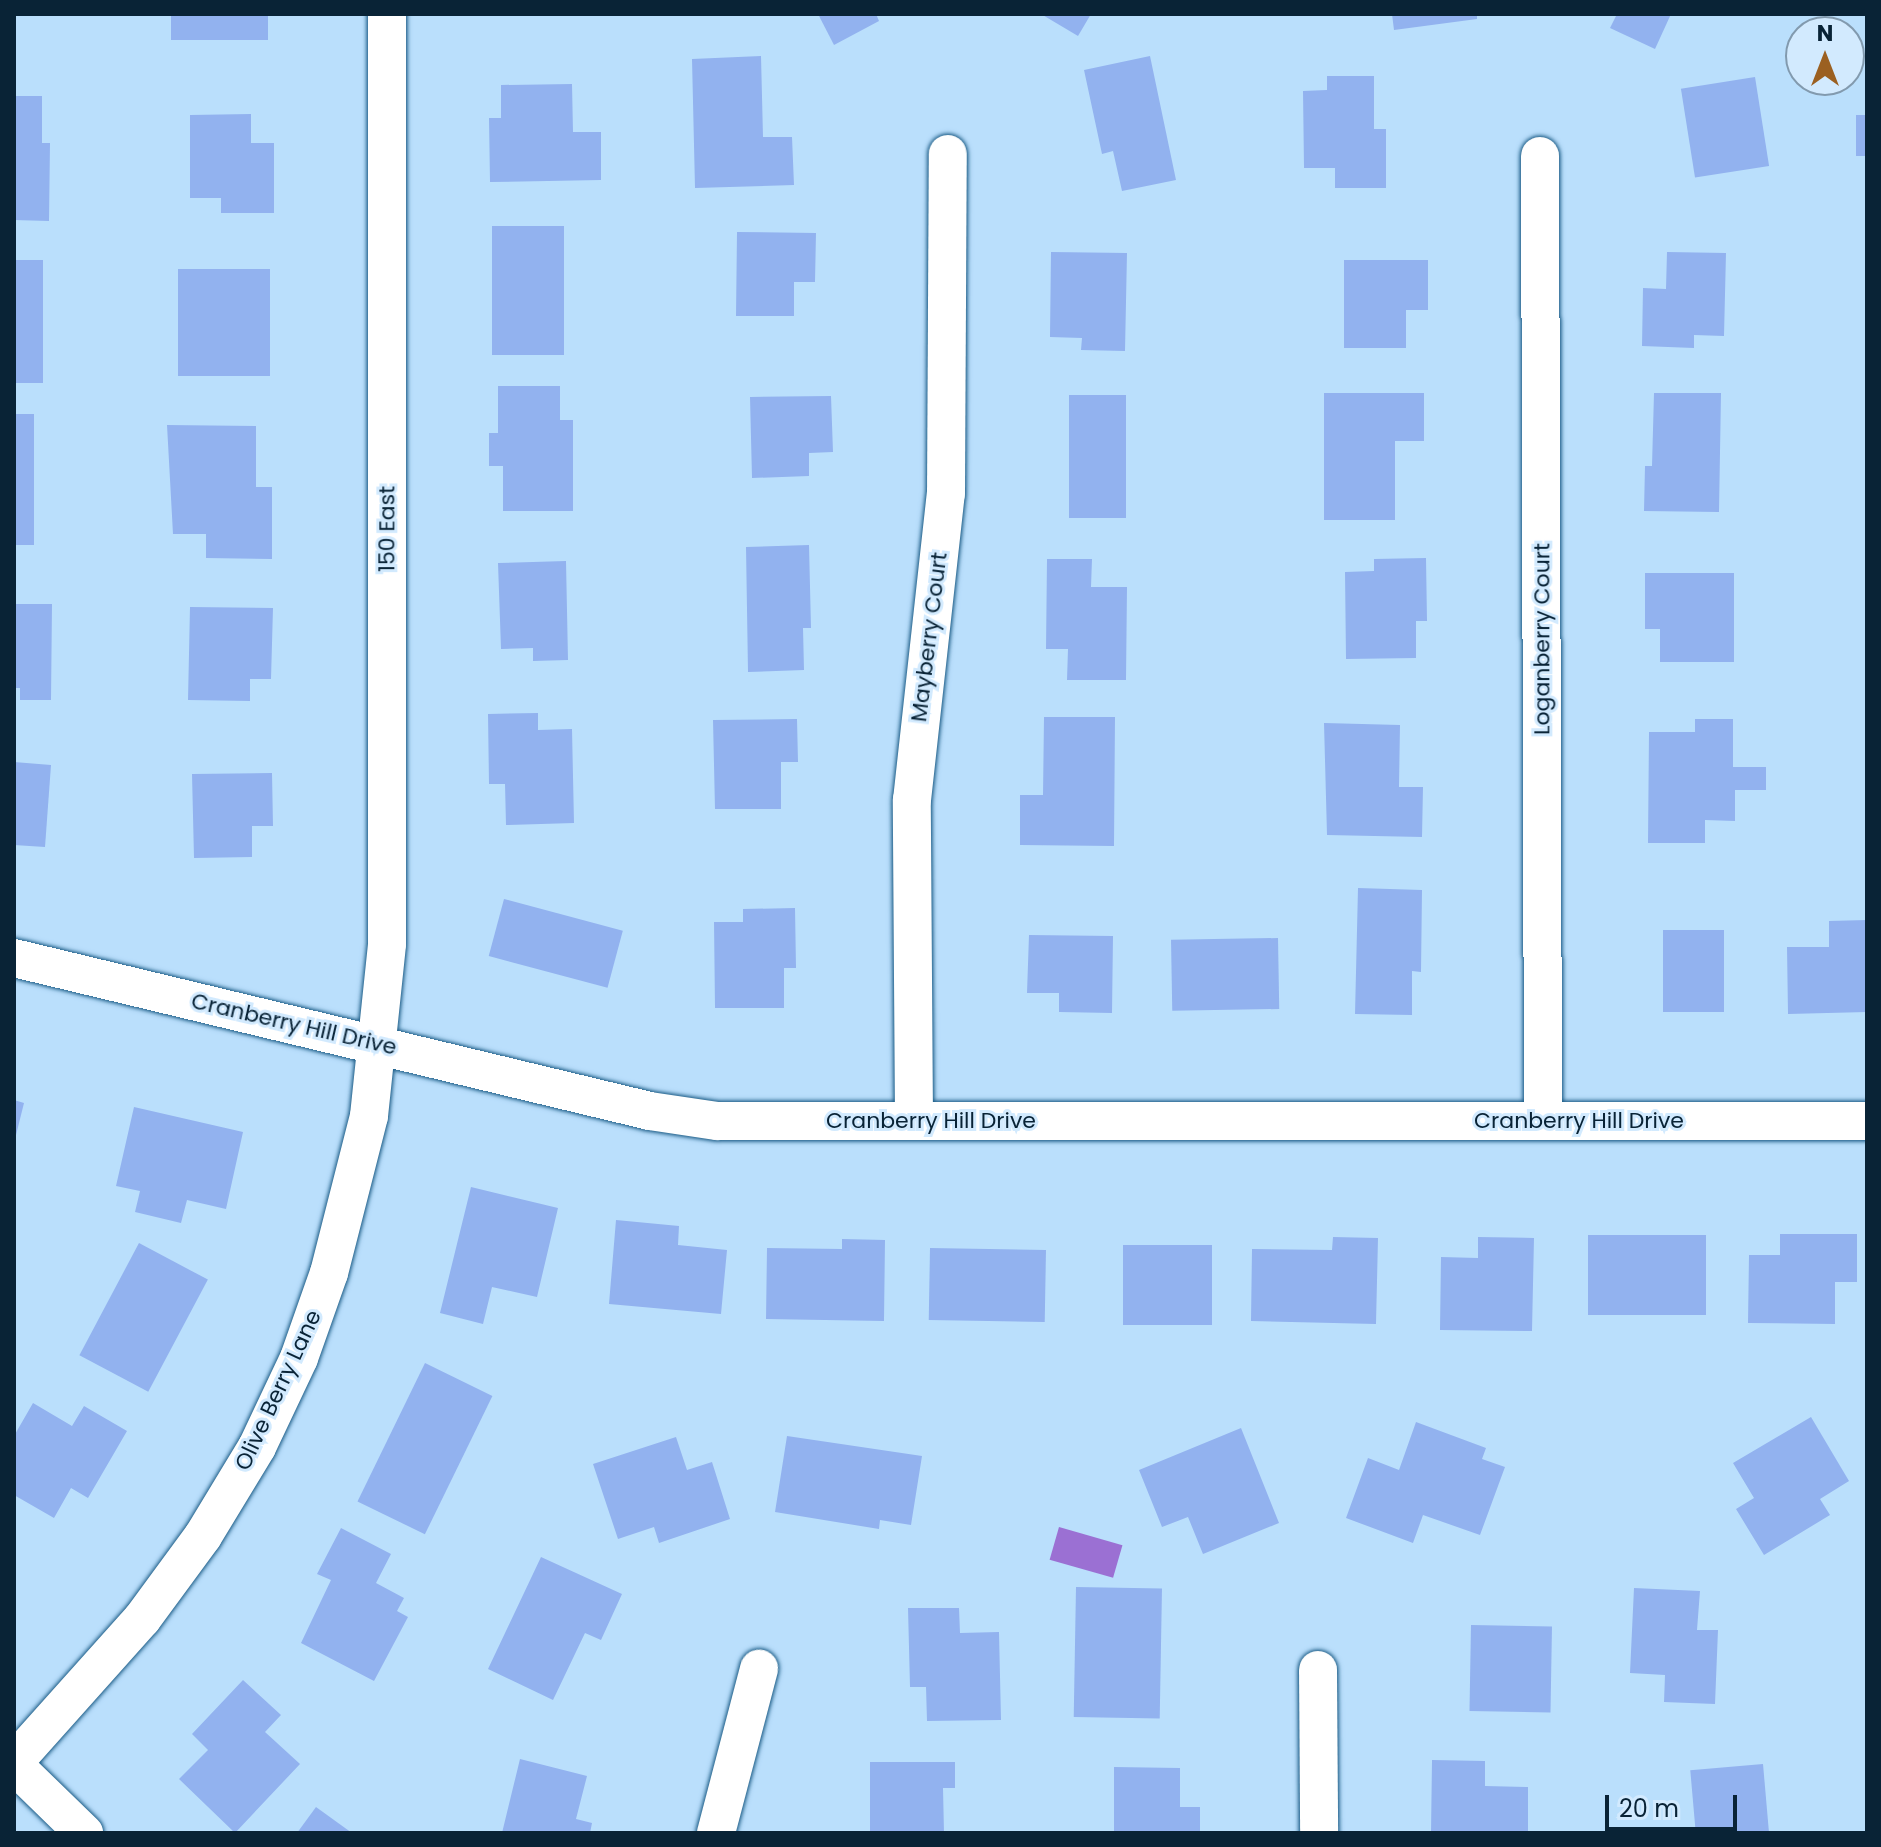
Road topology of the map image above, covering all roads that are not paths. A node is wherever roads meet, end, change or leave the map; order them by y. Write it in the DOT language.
graph roads {
  1 [pos="387,14"];
  2 [pos="948,154"];
  3 [pos="1540,156"];
  4 [pos="14,958"];
  5 [pos="378,1043"];
  6 [pos="914,1121"];
  7 [pos="1543,1121"];
  8 [pos="1867,1121"];
  9 [pos="759,1669"];
  10 [pos="1318,1670"];
  11 [pos="14,1764"];
  12 [pos="84,1833"];
  13 [pos="716,1833"];
  14 [pos="1319,1833"];
  1 -- 5 [label="street, 150 East"];
  2 -- 6 [label="street, Mayberry Court"];
  3 -- 7 [label="street, Loganberry Court"];
  4 -- 5 [label="street, Cranberry Hill Drive"];
  5 -- 6 [label="street, Cranberry Hill Drive"];
  5 -- 11 [label="street, Olive Berry Lane"];
  6 -- 7 [label="street, Cranberry Hill Drive"];
  7 -- 8 [label="street, Cranberry Hill Drive"];
  9 -- 13 [label="street"];
  10 -- 14 [label="street"];
  11 -- 12 [label="street"];
}
